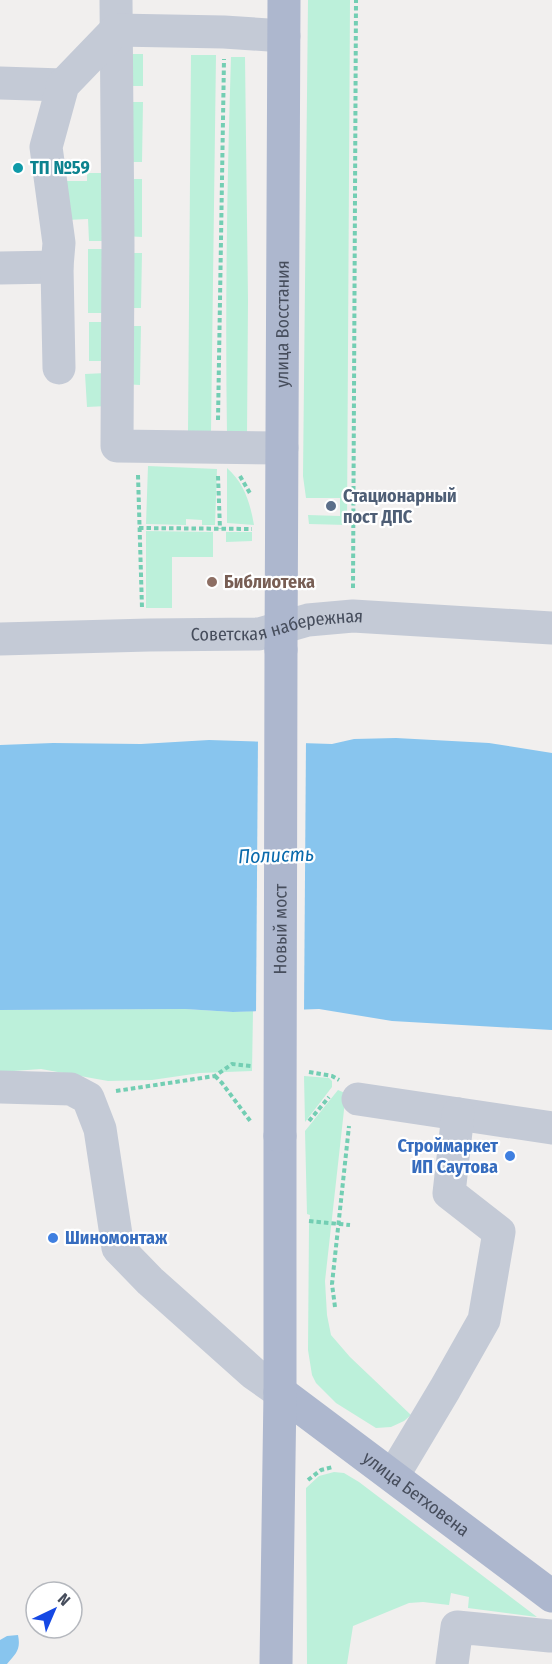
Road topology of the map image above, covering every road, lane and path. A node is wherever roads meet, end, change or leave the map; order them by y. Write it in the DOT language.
graph roads {
  1 [pos="284,0"];
  2 [pos="356,0"];
  3 [pos="116,15"];
  4 [pos="224,32"];
  5 [pos="284,36"];
  6 [pos="0,83"];
  7 [pos="63,85"];
  8 [pos="57,267"];
  9 [pos="0,268"];
  10 [pos="59,368"];
  11 [pos="137,447"];
  12 [pos="218,447"];
  13 [pos="282,448"];
  14 [pos="139,528"];
  15 [pos="220,529"];
  16 [pos="253,529"];
  17 [pos="142,614"];
  18 [pos="353,616"];
  19 [pos="552,628"];
  20 [pos="0,639"];
  21 [pos="282,639"];
  22 [pos="254,1066"];
  23 [pos="299,1071"];
  24 [pos="215,1076"];
  25 [pos="0,1087"];
  26 [pos="346,1095"];
  27 [pos="88,1098"];
  28 [pos="458,1114"];
  29 [pos="552,1128"];
  30 [pos="279,1129"];
  31 [pos="309,1221"];
  32 [pos="351,1225"];
  33 [pos="335,1307"];
  34 [pos="280,1392"];
  35 [pos="393,1476"];
  36 [pos="552,1596"];
  37 [pos="549,1644"];
  38 [pos="276,1664"];
  39 [pos="453,1664"];
  1 -- 5 [label="main road, улица Восстания"];
  2 -- 18 [label="path"];
  3 -- 4 [label="street"];
  3 -- 7 [label="street"];
  3 -- 11 [label="street"];
  4 -- 5 [label="street"];
  4 -- 12 [label="path"];
  5 -- 13 [label="main road, улица Восстания"];
  6 -- 7 [label="street"];
  7 -- 8 [label="street"];
  8 -- 9 [label="street"];
  8 -- 10 [label="street"];
  11 -- 12 [label="street"];
  11 -- 14 [label="path"];
  12 -- 13 [label="street"];
  12 -- 15 [label="path"];
  13 -- 21 [label="main road, улица Восстания"];
  14 -- 15 [label="path"];
  14 -- 17 [label="path"];
  15 -- 16 [label="path"];
  18 -- 19 [label="street, Советская набережная"];
  18 -- 21 [label="street, Советская набережная"];
  20 -- 21 [label="street, Советская набережная"];
  21 -- 30 [label="main road, Новый мост, bridge"];
  22 -- 24 [label="path"];
  23 -- 26 [label="path"];
  24 -- 27 [label="path"];
  24 -- 30 [label="path"];
  25 -- 27 [label="street"];
  26 -- 28 [label="street"];
  26 -- 30 [label="path"];
  26 -- 33 [label="path"];
  27 -- 34 [label="street"];
  28 -- 29 [label="street"];
  28 -- 35 [label="street"];
  30 -- 34 [label="main road, Новый мост"];
  31 -- 32 [label="path, bridge"];
  34 -- 35 [label="main road, улица Бетховена"];
  34 -- 38 [label="main road, Новый мост"];
  35 -- 36 [label="main road, улица Бетховена"];
  37 -- 39 [label="street"];
}
